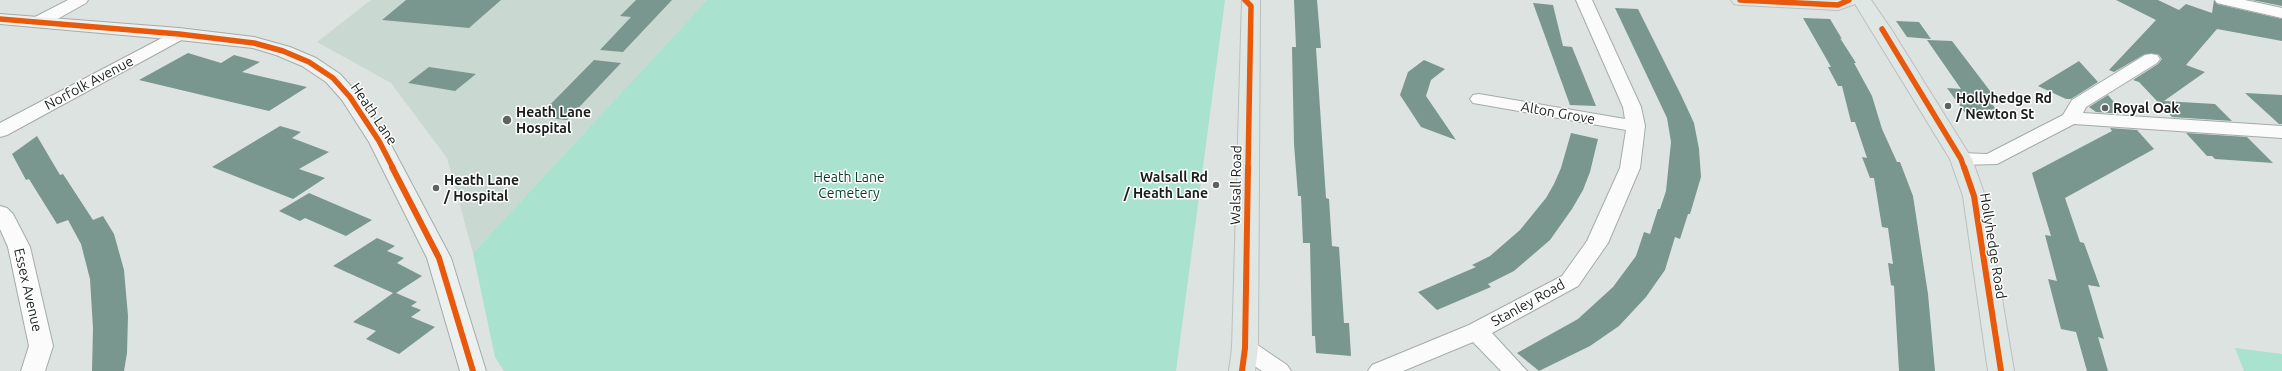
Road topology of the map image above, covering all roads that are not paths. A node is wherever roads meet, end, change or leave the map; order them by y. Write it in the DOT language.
graph roads {
  1 [pos="80,0"];
  2 [pos="1584,0"];
  3 [pos="1740,0"];
  4 [pos="1849,0"];
  5 [pos="1862,0"];
  6 [pos="2223,0"];
  7 [pos="1253,2"];
  8 [pos="1819,5"];
  9 [pos="2282,13"];
  10 [pos="0,19"];
  11 [pos="39,22"];
  12 [pos="1882,28"];
  13 [pos="179,34"];
  14 [pos="2151,59"];
  15 [pos="1479,99"];
  16 [pos="2071,118"];
  17 [pos="1636,126"];
  18 [pos="0,131"];
  19 [pos="2282,132"];
  20 [pos="1961,159"];
  21 [pos="2,218"];
  22 [pos="1477,331"];
  23 [pos="1245,348"];
  24 [pos="33,371"];
  25 [pos="473,371"];
  26 [pos="1242,371"];
  27 [pos="1279,371"];
  28 [pos="1380,371"];
  29 [pos="1515,371"];
  30 [pos="2000,371"];
  1 -- 11 [label="street"];
  2 -- 17 [label="street, Stanley Road"];
  3 -- 8 [label="main road"];
  4 -- 8 [label="main road"];
  5 -- 12 [label="main road, Hollyhedge Road"];
  6 -- 9 [label="street"];
  7 -- 23 [label="main road, Walsall Road"];
  8 -- 12 [label="main road"];
  10 -- 11 [label="street, Heath Lane"];
  11 -- 13 [label="street, Heath Lane"];
  12 -- 20 [label="main road, Hollyhedge Road"];
  13 -- 18 [label="street, Norfolk Avenue"];
  13 -- 25 [label="street, Heath Lane"];
  14 -- 16 [label="street"];
  15 -- 17 [label="street, Alton Grove"];
  16 -- 19 [label="street"];
  16 -- 20 [label="street"];
  17 -- 22 [label="street, Stanley Road"];
  20 -- 30 [label="main road, Hollyhedge Road"];
  21 -- 24 [label="street, Essex Avenue"];
  22 -- 28 [label="street, Stanley Road"];
  22 -- 29 [label="street"];
  23 -- 26 [label="main road, Walsall Road"];
  23 -- 27 [label="street"];
}
